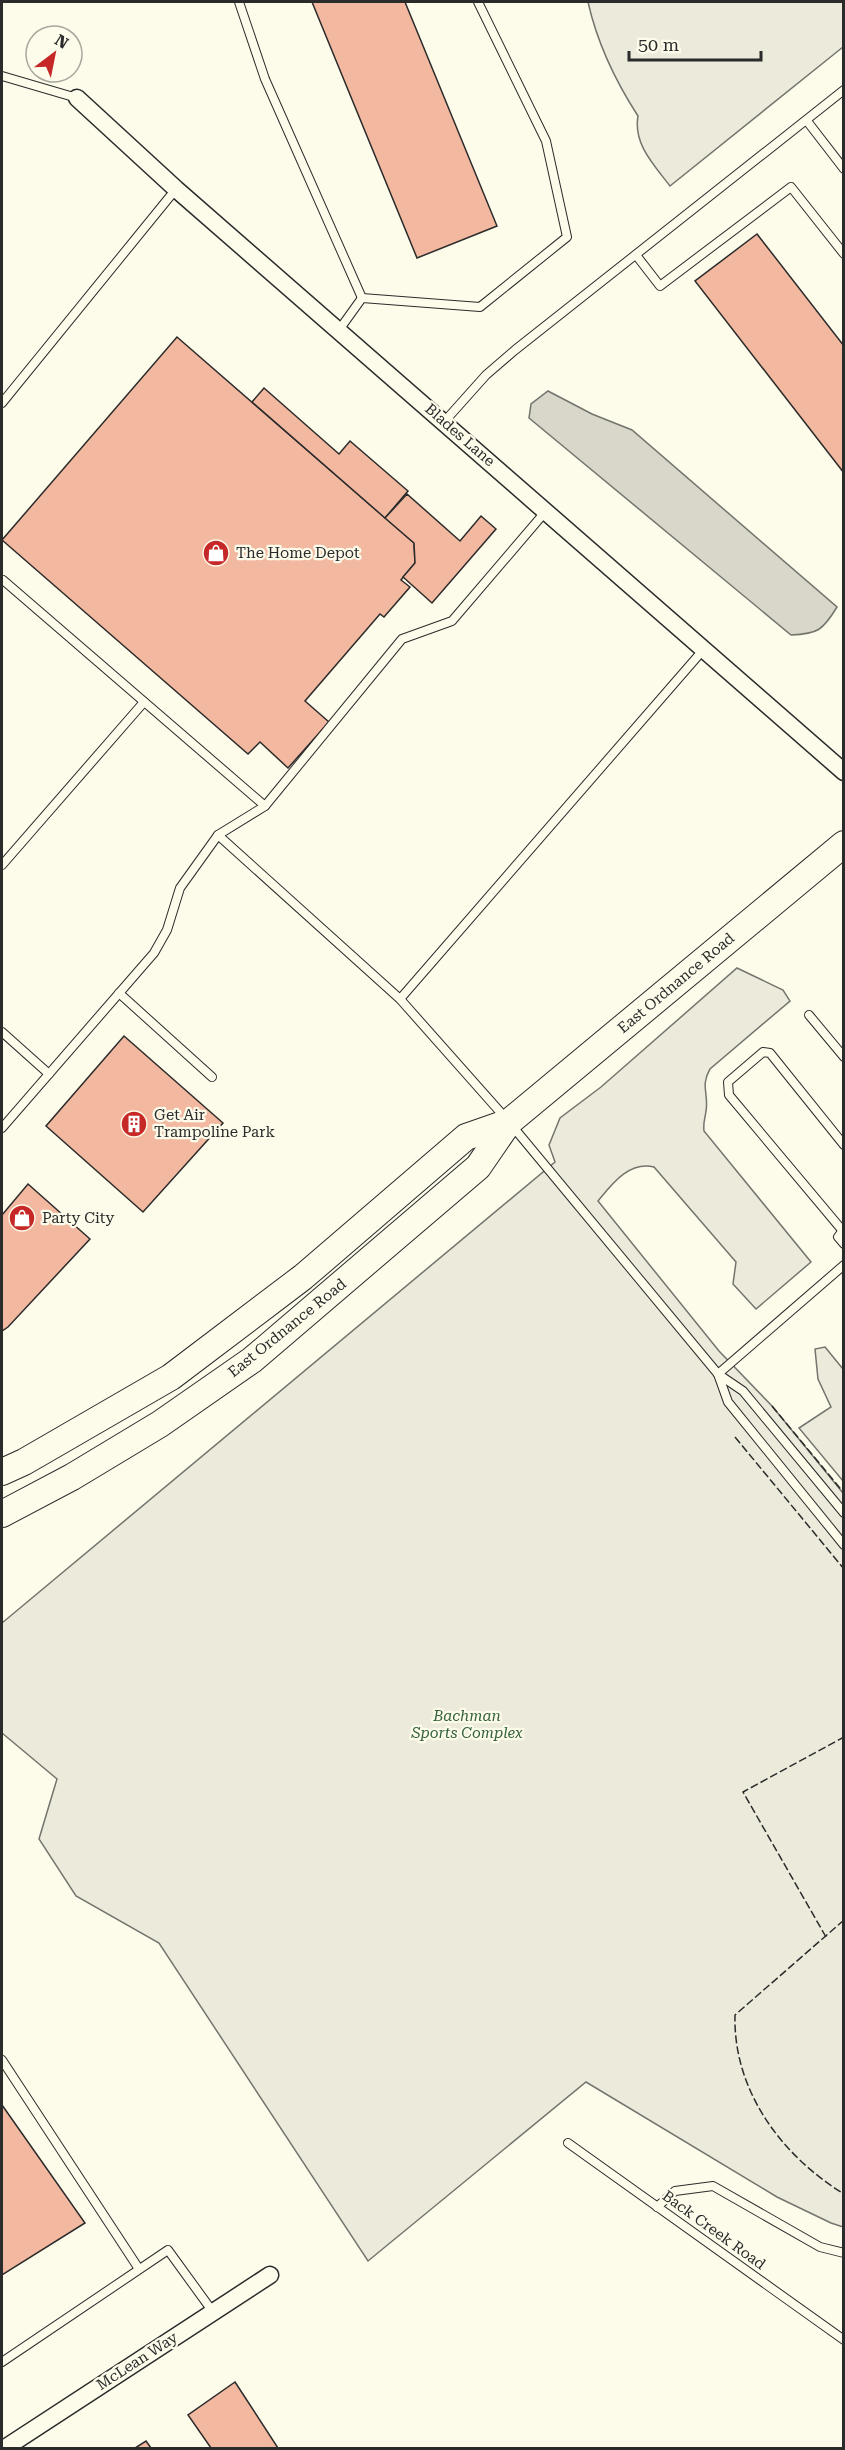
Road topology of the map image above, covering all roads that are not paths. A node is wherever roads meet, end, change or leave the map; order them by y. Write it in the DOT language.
graph roads {
  1 [pos="239,2"];
  2 [pos="478,2"];
  3 [pos="2,76"];
  4 [pos="843,90"];
  5 [pos="77,98"];
  6 [pos="807,121"];
  7 [pos="843,169"];
  8 [pos="176,189"];
  9 [pos="843,254"];
  10 [pos="636,255"];
  11 [pos="362,298"];
  12 [pos="339,330"];
  13 [pos="2,403"];
  14 [pos="444,422"];
  15 [pos="546,511"];
  16 [pos="2,580"];
  17 [pos="704,649"];
  18 [pos="144,702"];
  19 [pos="843,772"];
  20 [pos="265,806"];
  21 [pos="218,835"];
  22 [pos="843,844"];
  23 [pos="2,865"];
  24 [pos="119,993"];
  25 [pos="400,999"];
  26 [pos="809,1015"];
  27 [pos="2,1032"];
  28 [pos="843,1058"];
  29 [pos="49,1074"];
  30 [pos="212,1077"];
  31 [pos="509,1122"];
  32 [pos="2,1128"];
  33 [pos="843,1144"];
  34 [pos="843,1230"];
  35 [pos="843,1244"];
  36 [pos="843,1265"];
  37 [pos="718,1374"];
  38 [pos="2,1472"];
  39 [pos="843,1513"];
  40 [pos="2,1514"];
  41 [pos="843,1545"];
  42 [pos="2,2060"];
  43 [pos="568,2143"];
  44 [pos="657,2207"];
  45 [pos="843,2253"];
  46 [pos="139,2269"];
  47 [pos="270,2275"];
  48 [pos="213,2312"];
  49 [pos="843,2340"];
  50 [pos="2,2362"];
  51 [pos="5,2448"];
  1 -- 11 [label="lane"];
  2 -- 11 [label="lane"];
  3 -- 5 [label="lane"];
  4 -- 6 [label="lane"];
  5 -- 8 [label="street, Blades Lane"];
  6 -- 7 [label="lane"];
  6 -- 10 [label="lane"];
  8 -- 12 [label="street, Blades Lane"];
  8 -- 13 [label="lane"];
  9 -- 10 [label="lane"];
  10 -- 14 [label="lane"];
  11 -- 12 [label="lane"];
  12 -- 14 [label="street, Blades Lane"];
  14 -- 15 [label="street, Blades Lane"];
  15 -- 17 [label="street, Blades Lane"];
  15 -- 20 [label="lane"];
  16 -- 18 [label="lane"];
  17 -- 19 [label="street, Blades Lane"];
  17 -- 25 [label="lane"];
  18 -- 20 [label="lane"];
  18 -- 23 [label="lane"];
  20 -- 21 [label="lane"];
  21 -- 24 [label="lane"];
  21 -- 25 [label="lane"];
  22 -- 31 [label="main road, East Ordnance Road"];
  24 -- 29 [label="lane"];
  24 -- 30 [label="lane"];
  25 -- 31 [label="lane"];
  26 -- 28 [label="lane"];
  27 -- 29 [label="lane"];
  29 -- 32 [label="lane"];
  31 -- 37 [label="lane"];
  31 -- 38 [label="main road, East Ordnance Road"];
  31 -- 40 [label="main road, East Ordnance Road"];
  33 -- 34 [label="lane"];
  34 -- 35 [label="lane"];
  36 -- 37 [label="lane"];
  37 -- 39 [label="lane"];
  37 -- 41 [label="lane"];
  42 -- 46 [label="lane"];
  43 -- 44 [label="lane, Back Creek Road"];
  44 -- 45 [label="lane"];
  44 -- 49 [label="lane, Back Creek Road"];
  46 -- 48 [label="lane"];
  46 -- 50 [label="lane"];
  47 -- 48 [label="street, McLean Way"];
  48 -- 51 [label="street, McLean Way"];
}
